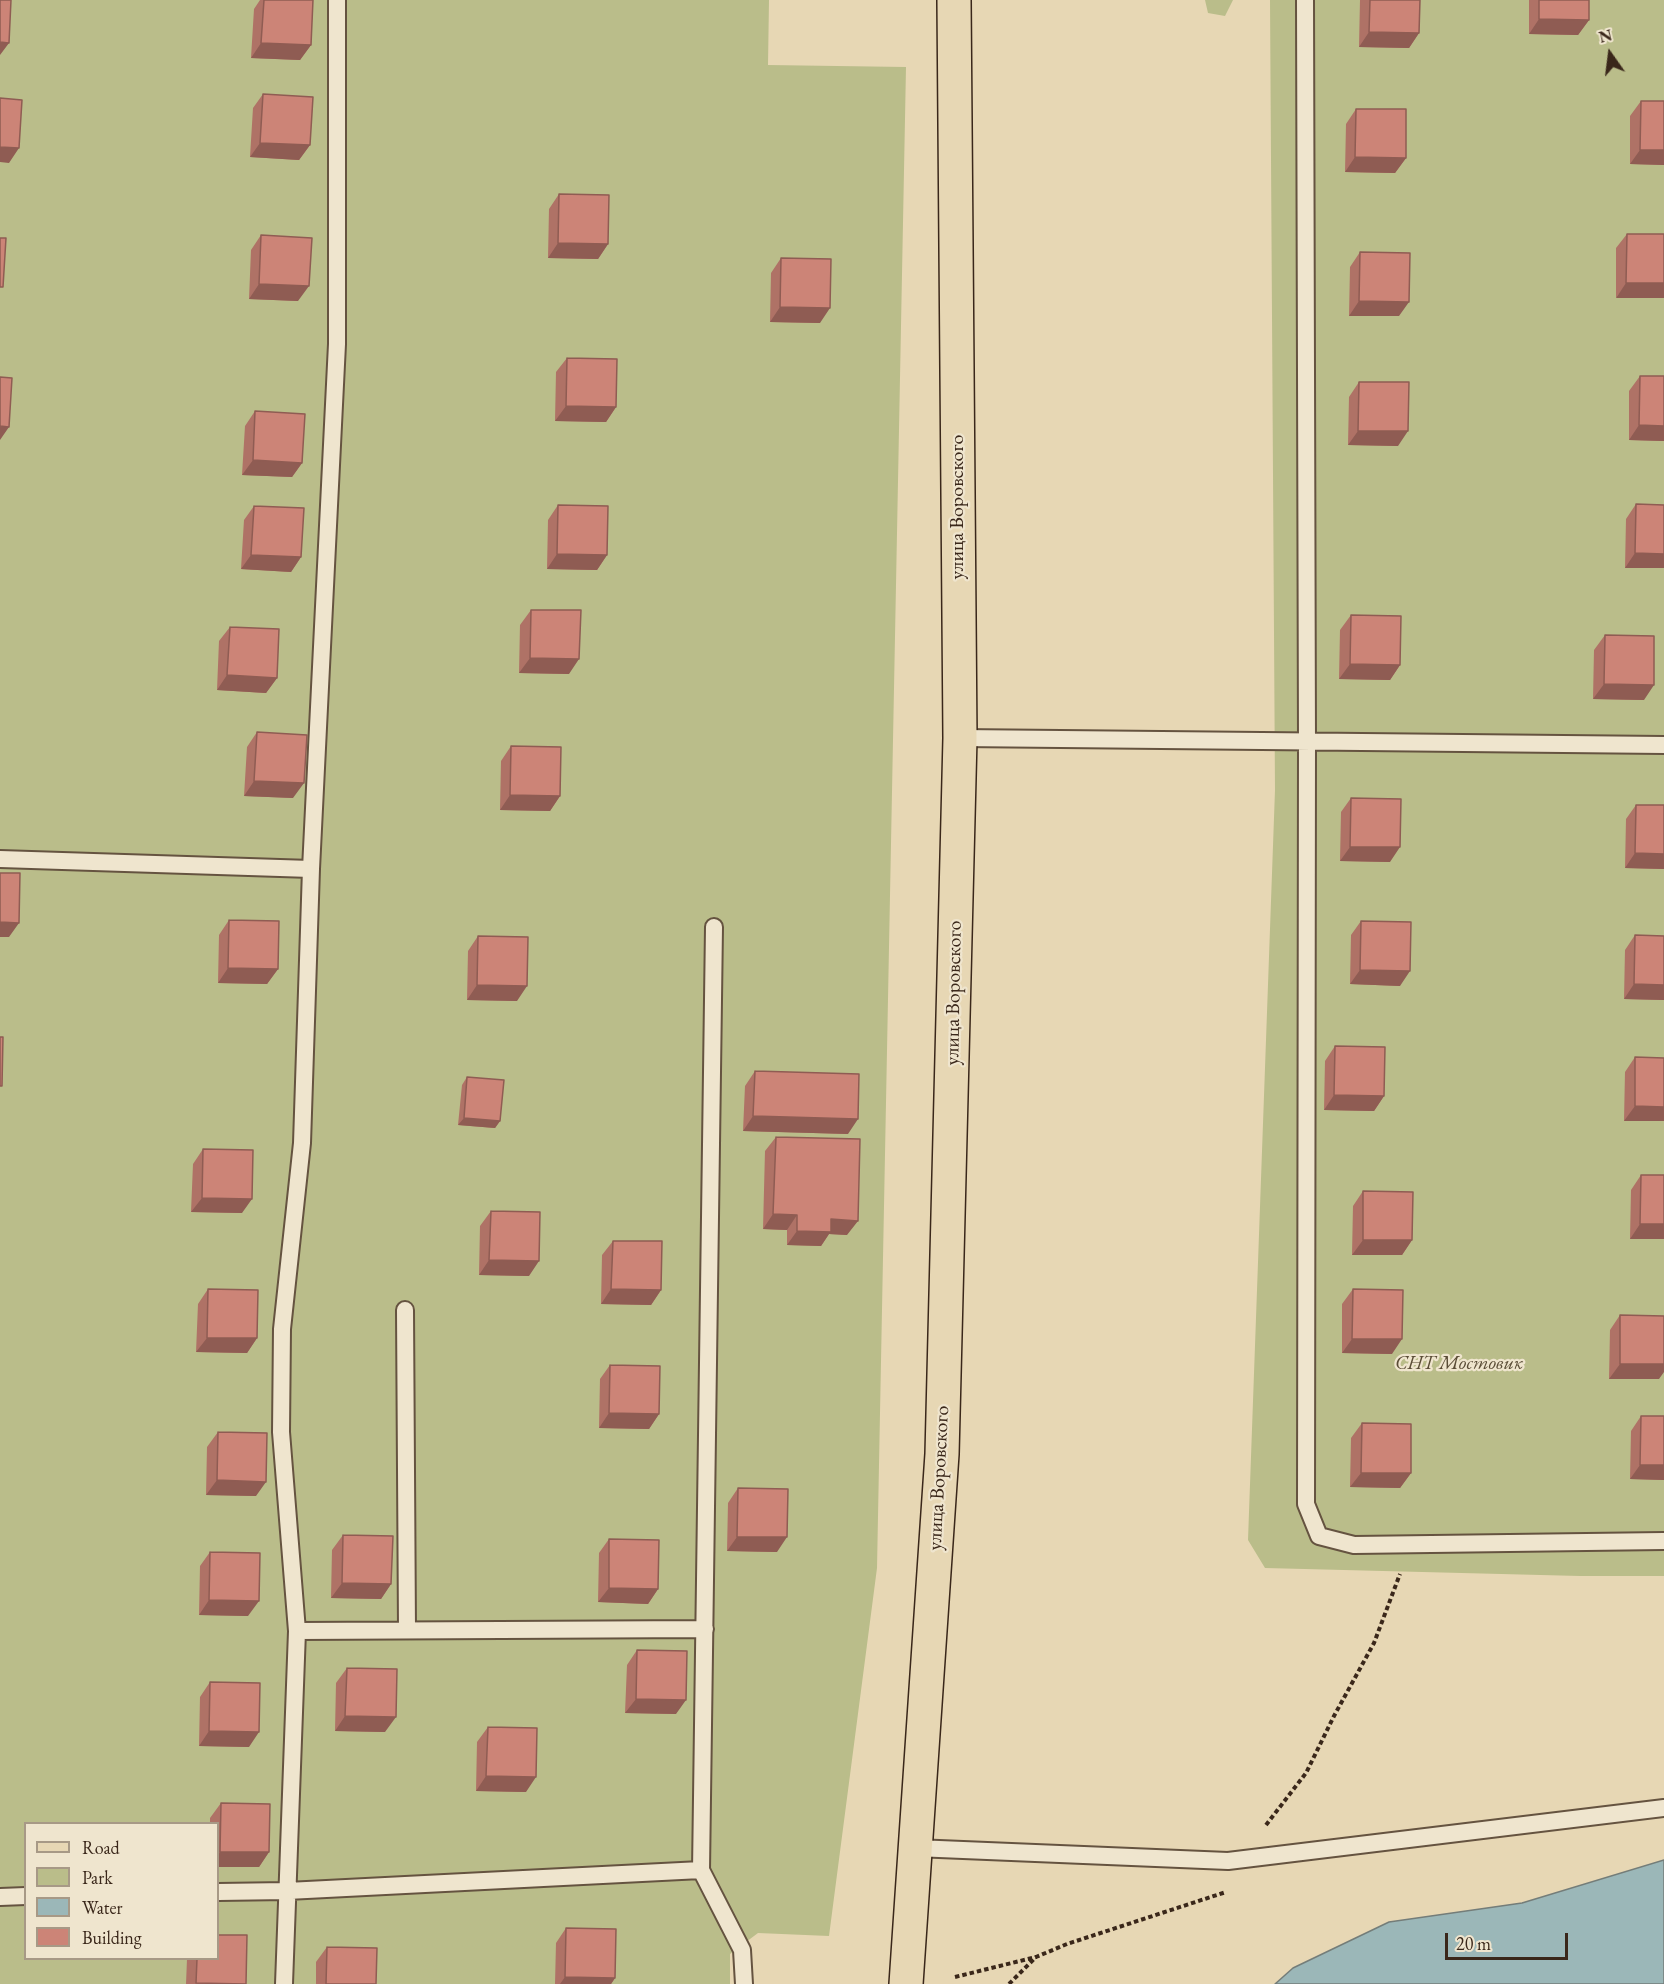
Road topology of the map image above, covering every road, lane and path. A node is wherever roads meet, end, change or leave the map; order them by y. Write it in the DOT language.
graph roads {
  1 [pos="337,0"];
  2 [pos="954,0"];
  3 [pos="1305,0"];
  4 [pos="960,738"];
  5 [pos="1308,742"];
  6 [pos="1664,745"];
  7 [pos="0,859"];
  8 [pos="311,869"];
  9 [pos="714,927"];
  10 [pos="405,1310"];
  11 [pos="1664,1541"];
  12 [pos="1410,1545"];
  13 [pos="705,1629"];
  14 [pos="407,1630"];
  15 [pos="297,1631"];
  16 [pos="1664,1808"];
  17 [pos="915,1848"];
  18 [pos="1240,1859"];
  19 [pos="701,1870"];
  20 [pos="1232,1888"];
  21 [pos="287,1891"];
  22 [pos="219,1892"];
  23 [pos="0,1896"];
  24 [pos="24,1896"];
  25 [pos="1036,1957"];
  26 [pos="955,1977"];
  27 [pos="284,1984"];
  28 [pos="744,1984"];
  29 [pos="906,1984"];
  30 [pos="1009,1984"];
  1 -- 8 [label="lane"];
  2 -- 4 [label="main road, улица Воровского"];
  3 -- 5 [label="lane"];
  4 -- 5 [label="lane"];
  4 -- 17 [label="main road, улица Воровского"];
  5 -- 6 [label="lane"];
  5 -- 12 [label="lane"];
  7 -- 8 [label="lane"];
  8 -- 15 [label="lane"];
  9 -- 13 [label="lane"];
  10 -- 14 [label="lane"];
  11 -- 12 [label="lane"];
  12 -- 18 [label="path"];
  13 -- 14 [label="lane"];
  13 -- 19 [label="lane"];
  14 -- 15 [label="lane"];
  15 -- 21 [label="lane"];
  16 -- 18 [label="lane"];
  17 -- 18 [label="lane"];
  17 -- 29 [label="main road, улица Воровского"];
  19 -- 21 [label="lane"];
  19 -- 28 [label="lane"];
  20 -- 25 [label="path"];
  21 -- 22 [label="lane"];
  21 -- 27 [label="lane"];
  23 -- 24 [label="lane"];
  25 -- 26 [label="path"];
  25 -- 30 [label="path"];
}
